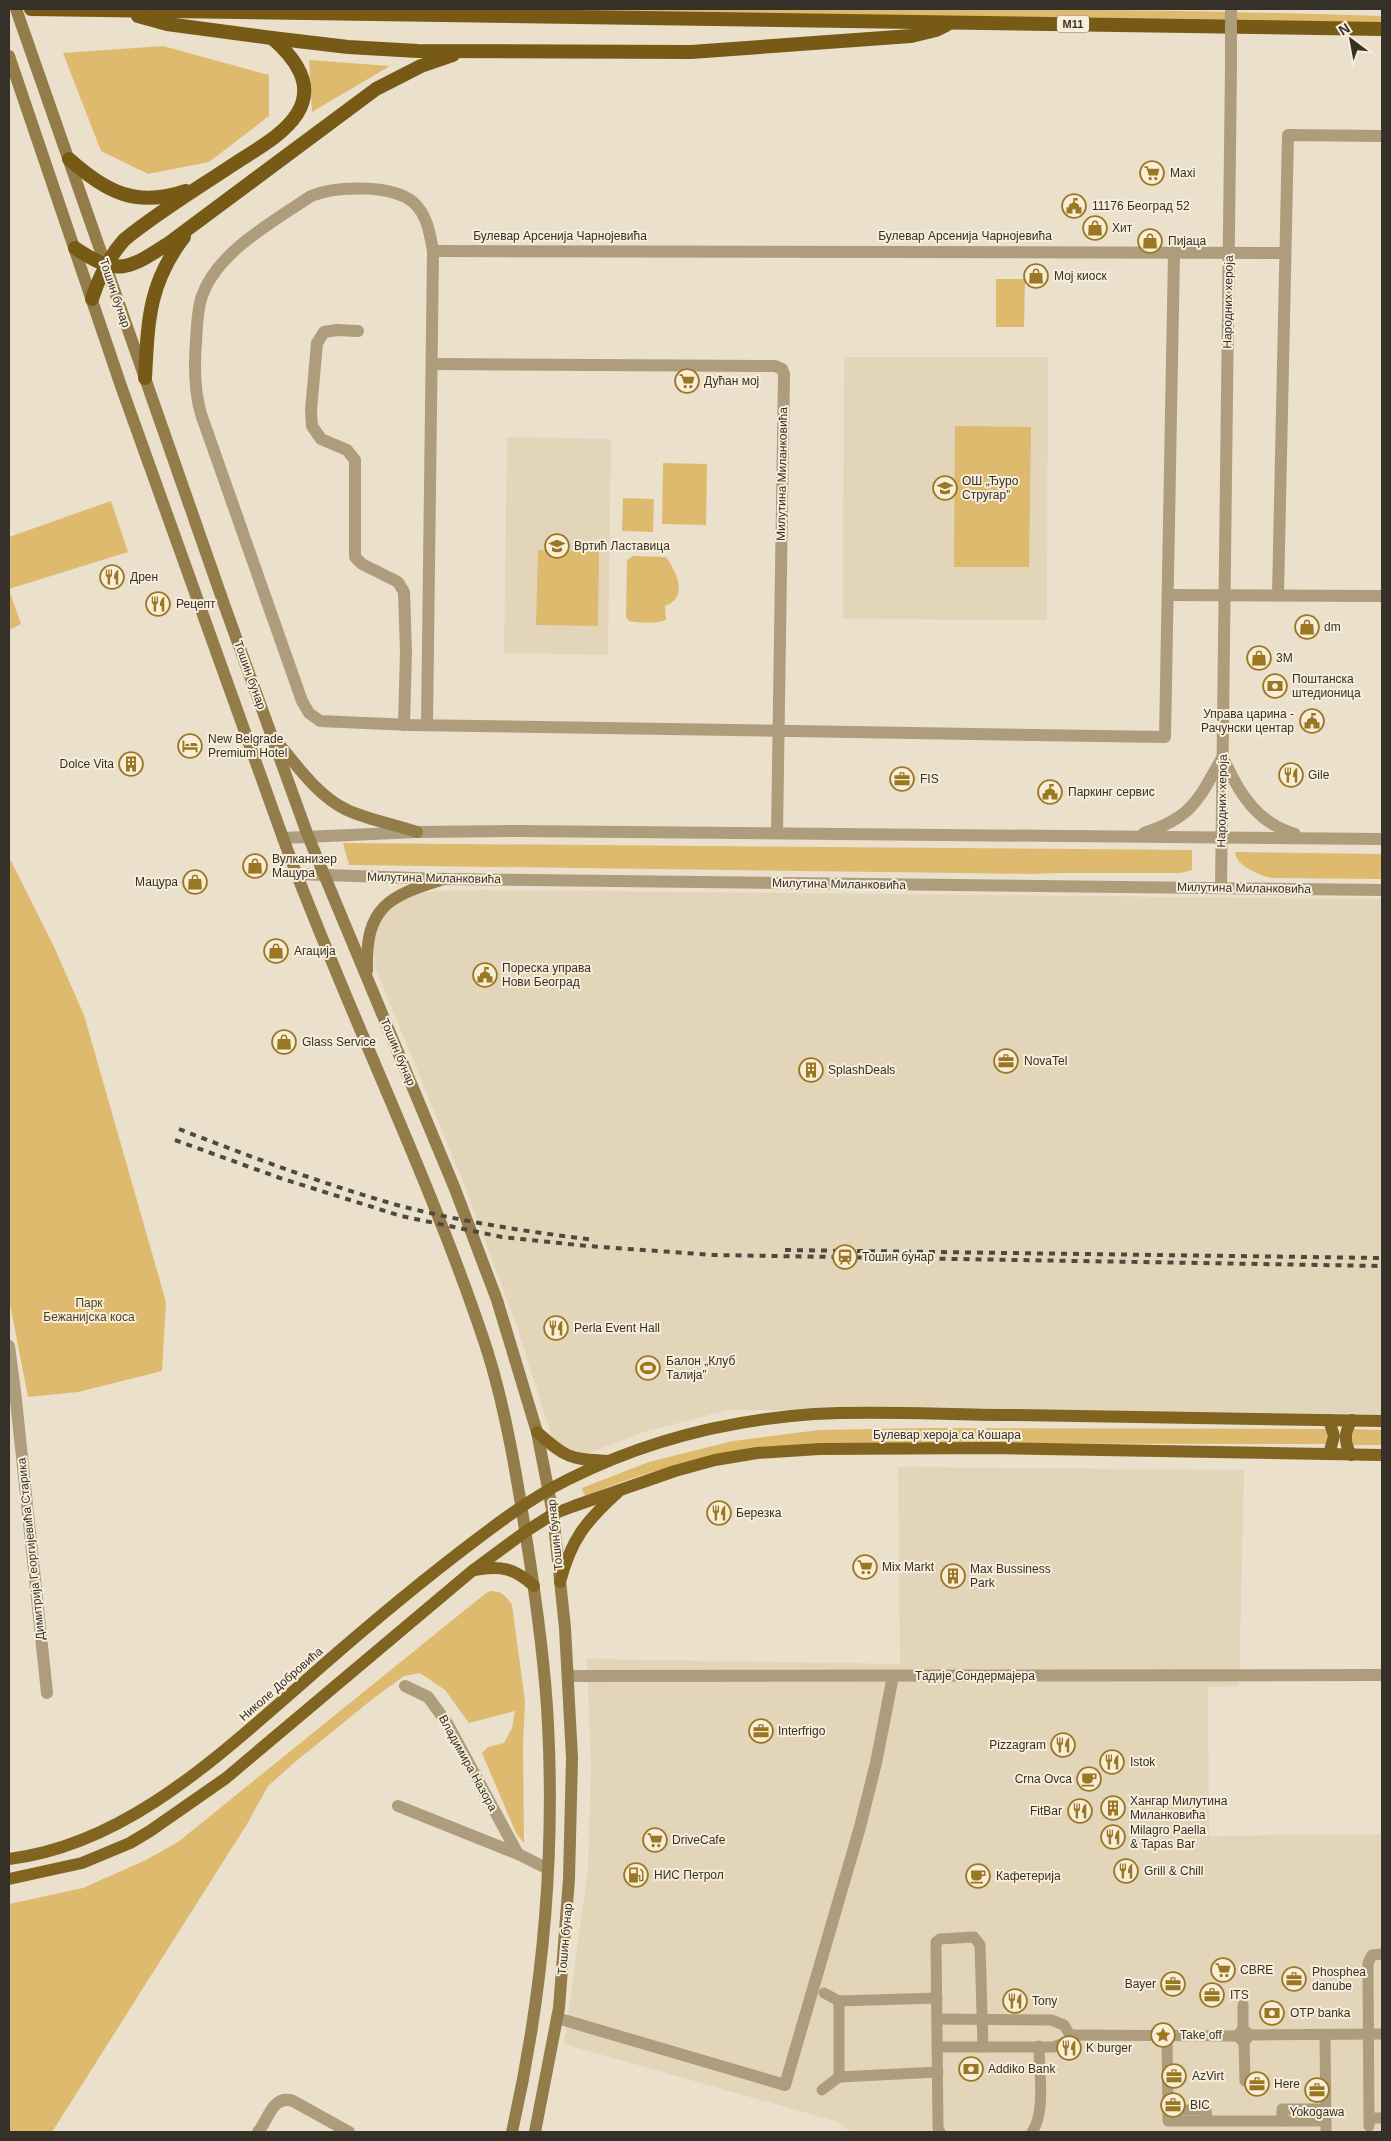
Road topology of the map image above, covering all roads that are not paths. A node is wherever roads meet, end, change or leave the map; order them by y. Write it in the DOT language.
graph roads {
  1 [pos="16,9"];
  2 [pos="31,9"];
  3 [pos="1231,9"];
  4 [pos="118,11"];
  5 [pos="951,23"];
  6 [pos="1382,29"];
  7 [pos="272,38"];
  8 [pos="468,51"];
  9 [pos="9,56"];
  10 [pos="1382,136"];
  11 [pos="69,159"];
  12 [pos="200,186"];
  13 [pos="192,226"];
  14 [pos="75,248"];
  15 [pos="433,251"];
  16 [pos="1180,252"];
  17 [pos="1229,252"];
  18 [pos="1284,253"];
  19 [pos="106,265"];
  20 [pos="92,299"];
  21 [pos="358,331"];
  22 [pos="432,364"];
  23 [pos="145,378"];
  24 [pos="1168,595"];
  25 [pos="1224,595"];
  26 [pos="1278,596"];
  27 [pos="1382,596"];
  28 [pos="404,725"];
  29 [pos="427,725"];
  30 [pos="778,730"];
  31 [pos="272,737"];
  32 [pos="1222,757"];
  33 [pos="417,832"];
  34 [pos="777,833"];
  35 [pos="308,836"];
  36 [pos="1132,837"];
  37 [pos="1222,837"];
  38 [pos="1304,837"];
  39 [pos="283,838"];
  40 [pos="1382,839"];
  41 [pos="296,874"];
  42 [pos="324,874"];
  43 [pos="444,879"];
  44 [pos="1221,888"];
  45 [pos="1382,890"];
  46 [pos="367,978"];
  47 [pos="9,1346"];
  48 [pos="12,1391"];
  49 [pos="1329,1420"];
  50 [pos="1352,1420"];
  51 [pos="1382,1421"];
  52 [pos="537,1432"];
  53 [pos="1329,1454"];
  54 [pos="1351,1455"];
  55 [pos="1382,1455"];
  56 [pos="610,1461"];
  57 [pos="620,1489"];
  58 [pos="550,1490"];
  59 [pos="522,1507"];
  60 [pos="553,1514"];
  61 [pos="526,1532"];
  62 [pos="472,1571"];
  63 [pos="560,1582"];
  64 [pos="534,1586"];
  65 [pos="1382,1675"];
  66 [pos="569,1676"];
  67 [pos="893,1676"];
  68 [pos="405,1686"];
  69 [pos="47,1693"];
  70 [pos="398,1806"];
  71 [pos="518,1854"];
  72 [pos="9,1859"];
  73 [pos="548,1870"];
  74 [pos="9,1879"];
  75 [pos="1382,1954"];
  76 [pos="824,1993"];
  77 [pos="937,1998"];
  78 [pos="839,2001"];
  79 [pos="1243,2005"];
  80 [pos="557,2018"];
  81 [pos="937,2019"];
  82 [pos="982,2019"];
  83 [pos="1382,2034"];
  84 [pos="1070,2035"];
  85 [pos="1167,2035"];
  86 [pos="1244,2035"];
  87 [pos="1325,2035"];
  88 [pos="1369,2035"];
  89 [pos="1039,2046"];
  90 [pos="937,2047"];
  91 [pos="983,2047"];
  92 [pos="938,2072"];
  93 [pos="839,2077"];
  94 [pos="1245,2081"];
  95 [pos="822,2090"];
  96 [pos="1326,2109"];
  97 [pos="1382,2118"];
  98 [pos="1282,2121"];
  99 [pos="258,2132"];
  100 [pos="349,2132"];
  101 [pos="512,2132"];
  102 [pos="535,2132"];
  103 [pos="940,2132"];
  104 [pos="1032,2132"];
  1 -- 11 [label="main road, Тошин бунар"];
  2 -- 4 [label="highway, M11"];
  3 -- 17 [label="street, Народних хероја, bridge"];
  4 -- 5 [label="highway, M11"];
  4 -- 7 [label="highway"];
  5 -- 6 [label="highway, M11"];
  5 -- 8 [label="highway"];
  7 -- 8 [label="highway"];
  7 -- 12 [label="highway"];
  8 -- 13 [label="highway"];
  9 -- 14 [label="main road, Тошин бунар"];
  10 -- 18 [label="street"];
  11 -- 12 [label="highway"];
  11 -- 19 [label="main road, Тошин бунар"];
  12 -- 19 [label="highway"];
  13 -- 19 [label="highway"];
  13 -- 23 [label="highway"];
  14 -- 19 [label="highway"];
  14 -- 20 [label="main road, Тошин бунар"];
  15 -- 16 [label="street, Булевар Арсенија Чарнојевића"];
  15 -- 22 [label="street"];
  15 -- 28 [label="street"];
  16 -- 17 [label="street, Булевар Арсенија Чарнојевића"];
  16 -- 24 [label="street"];
  17 -- 18 [label="street, Булевар Арсенија Чарнојевића"];
  17 -- 25 [label="street, Народних хероја"];
  18 -- 26 [label="street"];
  19 -- 20 [label="highway"];
  19 -- 23 [label="main road, Тошин бунар"];
  20 -- 39 [label="main road, Тошин бунар"];
  21 -- 28 [label="street"];
  22 -- 29 [label="street"];
  22 -- 30 [label="street, Милутина Миланковића"];
  23 -- 31 [label="main road, Тошин бунар"];
  24 -- 25 [label="street"];
  24 -- 30 [label="street"];
  25 -- 26 [label="street"];
  25 -- 32 [label="street, Народних хероја"];
  26 -- 27 [label="street"];
  28 -- 29 [label="street"];
  29 -- 30 [label="street"];
  30 -- 34 [label="street, Милутина Миланковића"];
  31 -- 33 [label="main road"];
  31 -- 35 [label="main road, Тошин бунар"];
  32 -- 36 [label="street"];
  32 -- 37 [label="street, Народних хероја"];
  32 -- 38 [label="street"];
  33 -- 34 [label="street"];
  33 -- 35 [label="street"];
  34 -- 36 [label="street"];
  35 -- 39 [label="street"];
  35 -- 42 [label="main road, Тошин бунар"];
  36 -- 37 [label="street"];
  37 -- 38 [label="street"];
  37 -- 44 [label="street, Народних хероја"];
  38 -- 40 [label="street"];
  39 -- 41 [label="main road, Тошин бунар"];
  41 -- 42 [label="street, Милутина Миланковића"];
  41 -- 59 [label="main road, Тошин бунар"];
  42 -- 43 [label="street, Милутина Миланковића"];
  42 -- 46 [label="main road, Тошин бунар"];
  43 -- 44 [label="street, Милутина Миланковића"];
  43 -- 46 [label="main road"];
  44 -- 45 [label="street, Милутина Миланковића"];
  46 -- 52 [label="main road, Тошин бунар"];
  47 -- 48 [label="street, Димитрија Георгијевића Старика"];
  48 -- 69 [label="street, Димитрија Георгијевића Старика"];
  49 -- 50 [label="main road, Булевар хероја са Кошара"];
  49 -- 53 [label="main road"];
  49 -- 56 [label="main road, Булевар хероја са Кошара"];
  50 -- 51 [label="main road, Булевар хероја са Кошара"];
  50 -- 54 [label="main road"];
  52 -- 56 [label="main road"];
  52 -- 58 [label="main road, Тошин бунар"];
  53 -- 54 [label="main road, Булевар хероја са Кошара"];
  53 -- 57 [label="main road, Булевар хероја са Кошара"];
  54 -- 55 [label="main road, Булевар хероја са Кошара"];
  56 -- 58 [label="main road, Булевар хероја са Кошара"];
  57 -- 60 [label="main road, Булевар хероја са Кошара"];
  57 -- 63 [label="main road"];
  58 -- 59 [label="main road, Николе Добровића"];
  58 -- 60 [label="main road, Тошин бунар"];
  59 -- 61 [label="main road, Тошин бунар"];
  59 -- 72 [label="main road, Николе Добровића"];
  60 -- 61 [label="main road, Булевар хероја са Кошара"];
  60 -- 63 [label="main road, Тошин бунар"];
  61 -- 62 [label="main road"];
  61 -- 64 [label="main road, Тошин бунар"];
  62 -- 64 [label="main road"];
  62 -- 74 [label="main road"];
  63 -- 66 [label="main road, Тошин бунар"];
  64 -- 73 [label="main road, Тошин бунар"];
  65 -- 67 [label="street, Тадије Сондермајера"];
  66 -- 67 [label="street, Тадије Сондермајера"];
  66 -- 80 [label="main road, Тошин бунар"];
  67 -- 80 [label="street"];
  68 -- 71 [label="street, Владимира Назора"];
  70 -- 71 [label="street"];
  71 -- 73 [label="street"];
  73 -- 101 [label="main road, Тошин бунар"];
  75 -- 88 [label="street"];
  76 -- 78 [label="street"];
  77 -- 78 [label="street"];
  77 -- 81 [label="street"];
  77 -- 82 [label="street"];
  78 -- 93 [label="street"];
  79 -- 86 [label="street"];
  80 -- 102 [label="main road, Тошин бунар"];
  81 -- 82 [label="street"];
  81 -- 90 [label="street"];
  82 -- 84 [label="street"];
  82 -- 91 [label="street"];
  83 -- 88 [label="street"];
  84 -- 85 [label="street"];
  84 -- 89 [label="street"];
  85 -- 86 [label="street"];
  85 -- 98 [label="street"];
  86 -- 87 [label="street"];
  86 -- 94 [label="street"];
  87 -- 88 [label="street"];
  87 -- 96 [label="street"];
  88 -- 97 [label="street"];
  89 -- 91 [label="street"];
  89 -- 104 [label="street"];
  90 -- 91 [label="street"];
  90 -- 92 [label="street"];
  92 -- 93 [label="street"];
  92 -- 103 [label="street"];
  93 -- 95 [label="street"];
  96 -- 98 [label="street"];
  96 -- 98 [label="street"];
  99 -- 100 [label="street"];
}
